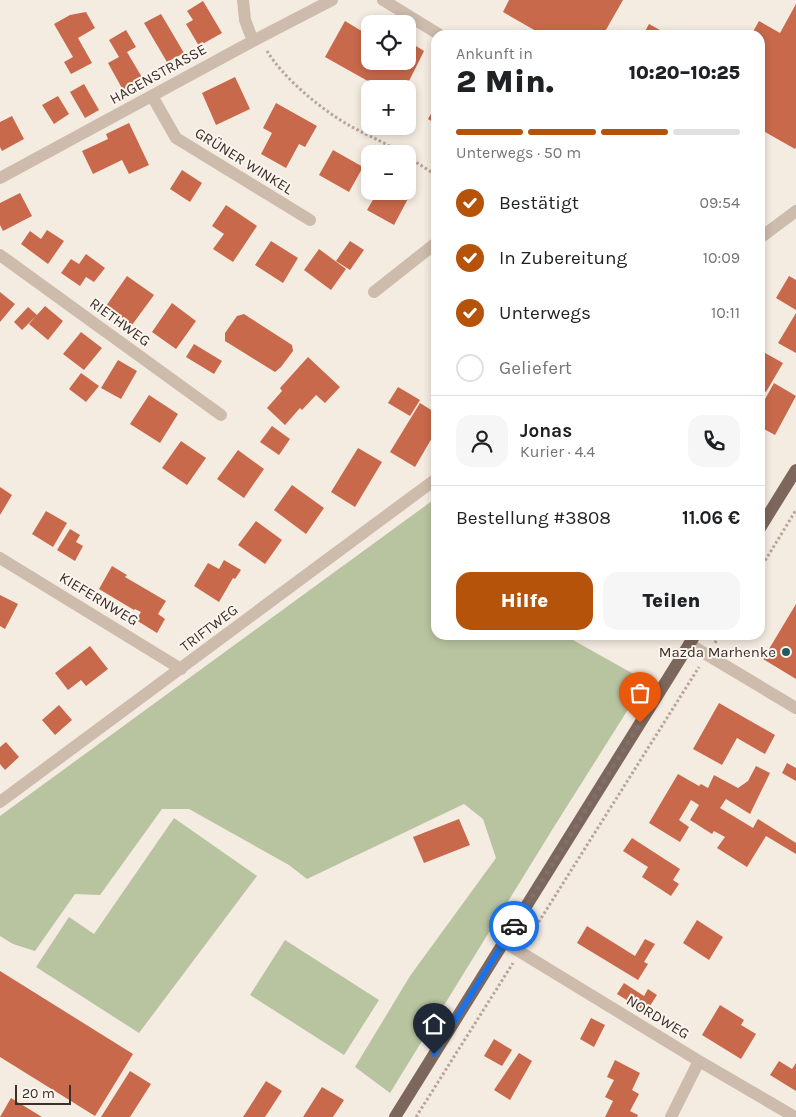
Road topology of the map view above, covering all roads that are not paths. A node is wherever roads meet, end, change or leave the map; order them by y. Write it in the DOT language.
graph roads {
  1 [pos="243,0"];
  2 [pos="332,0"];
  3 [pos="383,0"];
  4 [pos="432,30"];
  5 [pos="256,39"];
  6 [pos="152,96"];
  7 [pos="0,178"];
  8 [pos="796,211"];
  9 [pos="310,220"];
  10 [pos="765,231"];
  11 [pos="431,247"];
  12 [pos="0,254"];
  13 [pos="374,292"];
  14 [pos="221,415"];
  15 [pos="796,470"];
  16 [pos="431,483"];
  17 [pos="765,520"];
  18 [pos="0,558"];
  19 [pos="692,640"];
  20 [pos="181,669"];
  21 [pos="796,708"];
  22 [pos="0,802"];
  23 [pos="504,942"];
  24 [pos="699,1061"];
  25 [pos="395,1117"];
  26 [pos="671,1117"];
  27 [pos="795,1117"];
  1 -- 5 [label="street"];
  2 -- 5 [label="street, HAGENSTRASSE"];
  3 -- 4 [label="street"];
  5 -- 6 [label="street, HAGENSTRASSE"];
  6 -- 7 [label="street, HAGENSTRASSE"];
  6 -- 9 [label="street, GRÜNER WINKEL"];
  8 -- 10 [label="street"];
  11 -- 13 [label="street"];
  12 -- 14 [label="street, RIETHWEG"];
  15 -- 17 [label="main road"];
  16 -- 20 [label="street, TRIFTWEG"];
  18 -- 20 [label="street, KIEFERNWEG"];
  19 -- 21 [label="street"];
  19 -- 23 [label="main road"];
  20 -- 22 [label="street, TRIFTWEG"];
  23 -- 24 [label="street, NORDWEG"];
  23 -- 25 [label="main road"];
  24 -- 26 [label="street"];
  24 -- 27 [label="street, NORDWEG"];
}
